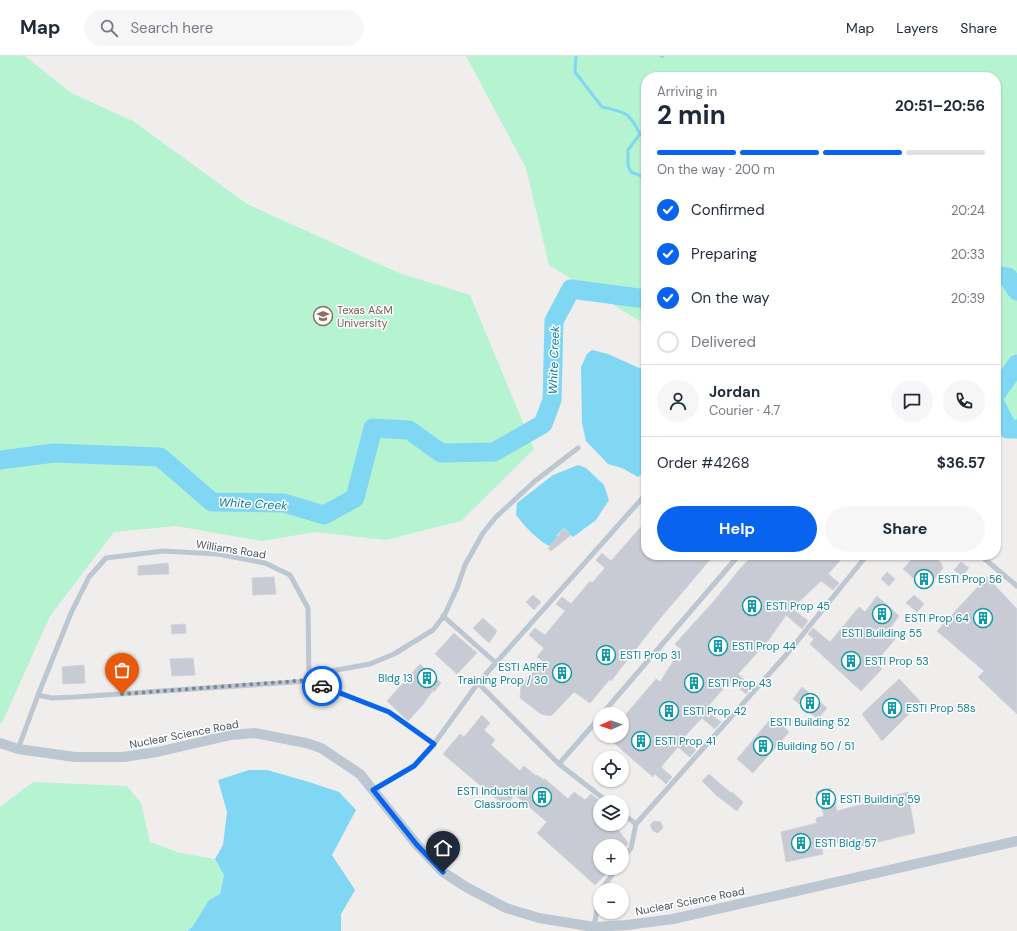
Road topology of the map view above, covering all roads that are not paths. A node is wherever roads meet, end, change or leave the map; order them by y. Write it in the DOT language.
graph roads {
  1 [pos="578,448"];
  2 [pos="641,500"];
  3 [pos="735,560"];
  4 [pos="863,560"];
  5 [pos="986,560"];
  6 [pos="1017,586"];
  7 [pos="443,616"];
  8 [pos="496,663"];
  9 [pos="309,678"];
  10 [pos="478,684"];
  11 [pos="38,695"];
  12 [pos="608,707"];
  13 [pos="593,725"];
  14 [pos="0,743"];
  15 [pos="434,744"];
  16 [pos="18,749"];
  17 [pos="559,764"];
  18 [pos="373,790"];
  19 [pos="599,795"];
  20 [pos="629,818"];
  21 [pos="636,824"];
  22 [pos="1017,841"];
  23 [pos="629,851"];
  24 [pos="596,919"];
  25 [pos="594,927"];
  1 -- 7 [label="lane"];
  2 -- 8 [label="lane"];
  3 -- 12 [label="lane"];
  4 -- 21 [label="lane"];
  5 -- 6 [label="lane"];
  7 -- 8 [label="lane"];
  7 -- 9 [label="lane"];
  8 -- 10 [label="lane"];
  9 -- 11 [label="lane"];
  9 -- 11 [label="lane, Williams Road"];
  9 -- 15 [label="lane"];
  10 -- 15 [label="lane"];
  10 -- 17 [label="lane"];
  11 -- 16 [label="lane, Williams Road"];
  13 -- 17 [label="lane"];
  14 -- 16 [label="street, Nuclear Science Road"];
  15 -- 18 [label="lane"];
  16 -- 18 [label="street, Nuclear Science Road"];
  17 -- 19 [label="lane"];
  18 -- 25 [label="street, Nuclear Science Road"];
  20 -- 21 [label="lane"];
  21 -- 23 [label="lane"];
  22 -- 25 [label="street, Nuclear Science Road"];
  24 -- 25 [label="lane"];
}
